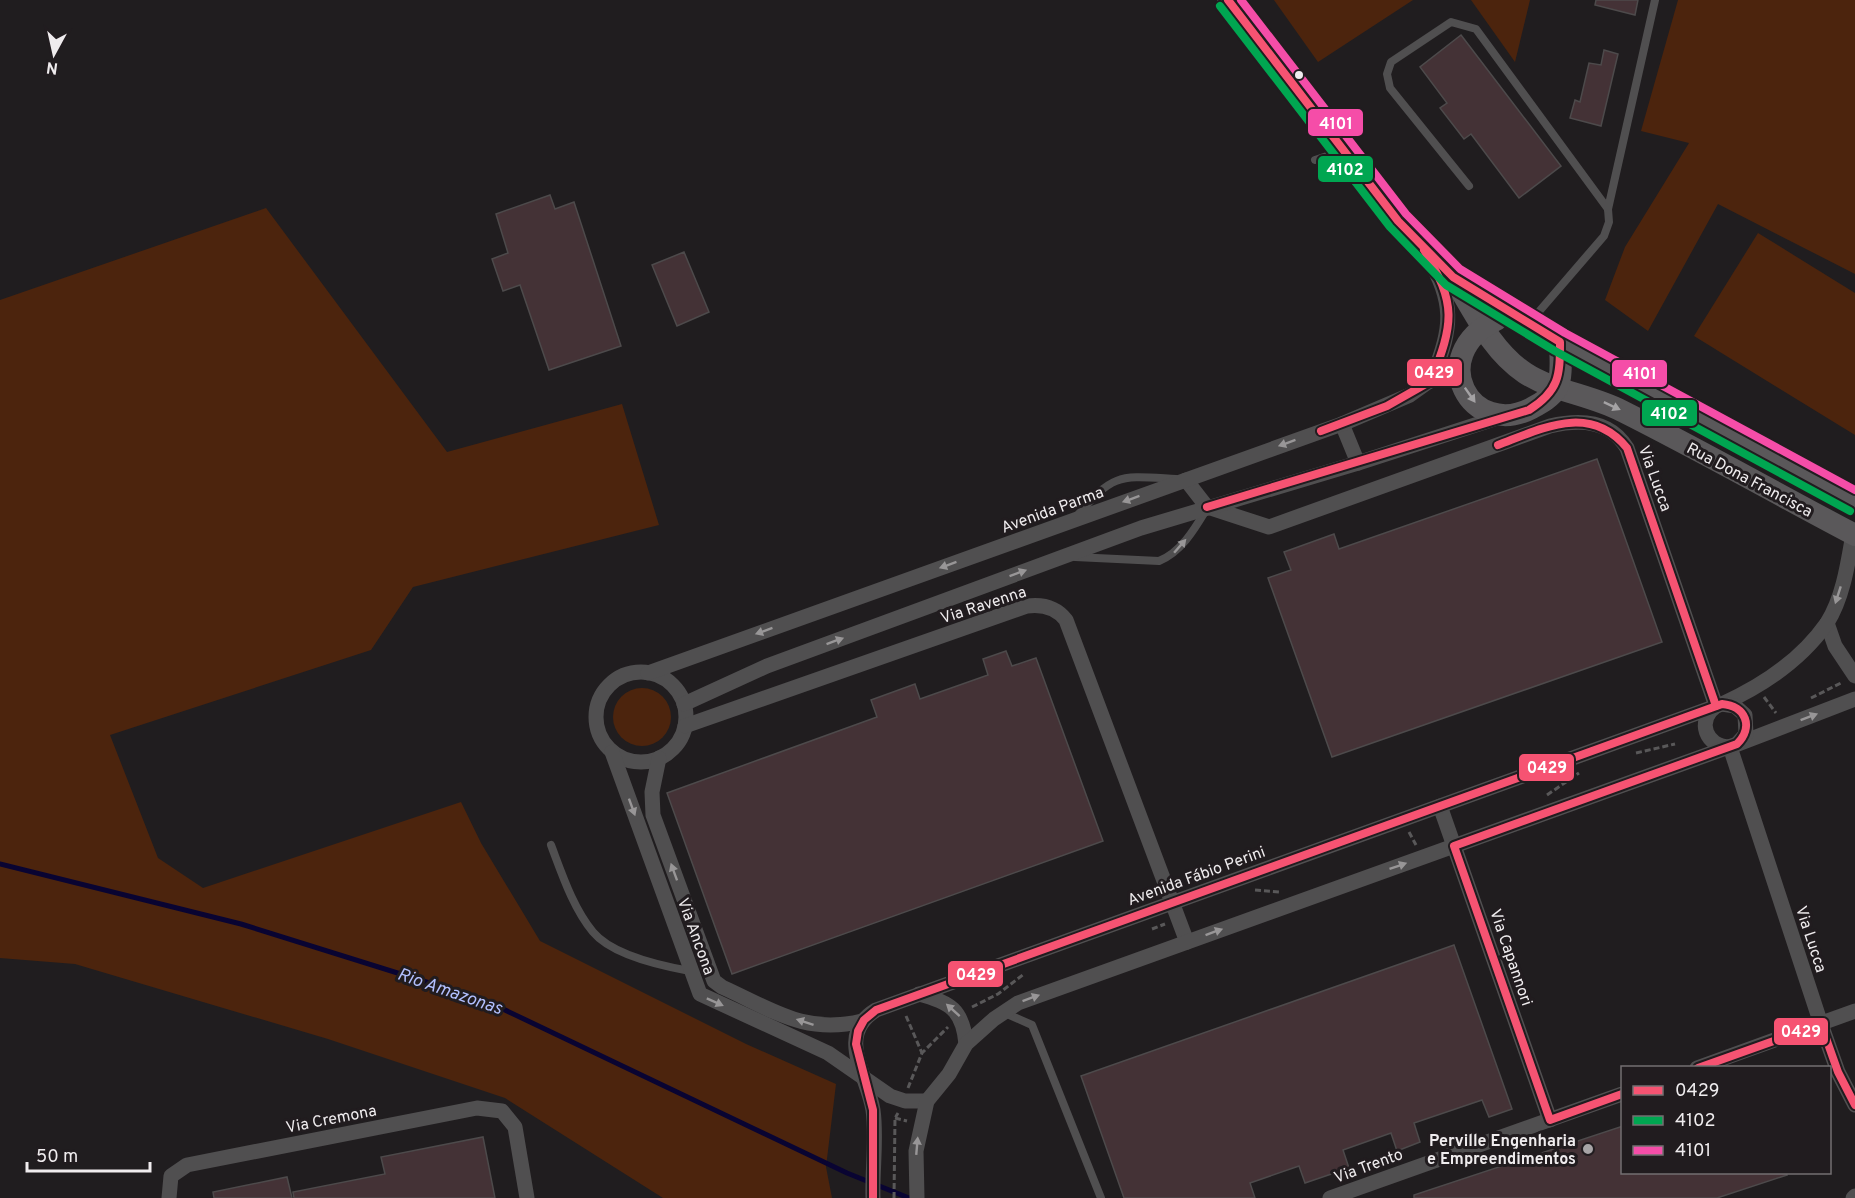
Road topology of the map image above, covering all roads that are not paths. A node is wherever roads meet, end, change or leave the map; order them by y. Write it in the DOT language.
graph roads {
  1 [pos="1228,0"];
  2 [pos="1655,0"];
  3 [pos="1343,150"];
  4 [pos="1315,160"];
  5 [pos="1469,186"];
  6 [pos="1608,209"];
  7 [pos="1424,250"];
  8 [pos="1453,277"];
  9 [pos="1521,319"];
  10 [pos="1482,327"];
  11 [pos="1560,342"];
  12 [pos="1460,360"];
  13 [pos="1431,381"];
  14 [pos="1557,388"];
  15 [pos="1500,417"];
  16 [pos="1342,424"];
  17 [pos="1358,463"];
  18 [pos="1186,480"];
  19 [pos="1855,502"];
  20 [pos="1207,507"];
  21 [pos="1072,521"];
  22 [pos="1854,535"];
  23 [pos="1064,556"];
  24 [pos="1827,623"];
  25 [pos="648,673"];
  26 [pos="1850,679"];
  27 [pos="1855,699"];
  28 [pos="684,704"];
  29 [pos="1719,705"];
  30 [pos="685,726"];
  31 [pos="1734,746"];
  32 [pos="612,752"];
  33 [pos="659,758"];
  34 [pos="1440,806"];
  35 [pos="551,845"];
  36 [pos="1454,846"];
  37 [pos="1172,903"];
  38 [pos="1187,942"];
  39 [pos="690,971"];
  40 [pos="919,994"];
  41 [pos="1855,1011"];
  42 [pos="1003,1012"];
  43 [pos="862,1020"];
  44 [pos="1821,1024"];
  45 [pos="966,1044"];
  46 [pos="1703,1066"];
  47 [pos="863,1076"];
  48 [pos="1621,1095"];
  49 [pos="927,1101"];
  50 [pos="1855,1105"];
  51 [pos="1550,1120"];
  52 [pos="916,1195"];
  53 [pos="169,1198"];
  54 [pos="527,1198"];
  55 [pos="873,1198"];
  56 [pos="1101,1198"];
  57 [pos="1330,1198"];
  1 -- 3 [label="main road, Rua Dona Francisca"];
  2 -- 6 [label="lane"];
  3 -- 4 [label="lane"];
  3 -- 7 [label="main road, Rua Dona Francisca"];
  5 -- 6 [label="lane"];
  6 -- 9 [label="lane"];
  7 -- 8 [label="main road, Rua Dona Francisca"];
  7 -- 13 [label="street"];
  8 -- 9 [label="main road, Rua Dona Francisca"];
  8 -- 10 [label="main road, Rua Dona Francisca"];
  9 -- 10 [label="main road"];
  9 -- 11 [label="main road, Rua Dona Francisca"];
  10 -- 12 [label="main road"];
  10 -- 14 [label="main road, Rua Dona Francisca"];
  11 -- 14 [label="main road"];
  11 -- 19 [label="main road, Rua Dona Francisca"];
  12 -- 13 [label="street, Avenida Parma"];
  12 -- 15 [label="main road, one-way"];
  13 -- 16 [label="street, Avenida Parma"];
  14 -- 15 [label="main road"];
  14 -- 22 [label="main road, Rua Dona Francisca, one-way"];
  15 -- 17 [label="street"];
  16 -- 17 [label="street"];
  16 -- 18 [label="street, Avenida Parma, one-way"];
  17 -- 20 [label="street"];
  18 -- 20 [label="street"];
  18 -- 21 [label="street, Avenida Parma, one-way"];
  18 -- 21 [label="lane"];
  20 -- 23 [label="street"];
  23 -- 20 [label="lane, one-way"];
  20 -- 29 [label="street, Via Lucca"];
  21 -- 25 [label="street, Avenida Parma, one-way"];
  22 -- 24 [label="street, Avenida Fábio Perini, one-way"];
  28 -- 23 [label="street, one-way"];
  24 -- 26 [label="street"];
  24 -- 29 [label="street, Avenida Fábio Perini"];
  25 -- 28 [label="street"];
  25 -- 32 [label="street"];
  31 -- 27 [label="street, one-way"];
  28 -- 30 [label="street"];
  29 -- 31 [label="street"];
  29 -- 31 [label="street"];
  29 -- 34 [label="street, Avenida Fábio Perini"];
  30 -- 33 [label="street"];
  30 -- 37 [label="street, Via Ravenna"];
  31 -- 36 [label="street"];
  31 -- 44 [label="street, Via Lucca"];
  32 -- 33 [label="street"];
  32 -- 39 [label="street, Via Ancona, one-way"];
  43 -- 33 [label="street, Via Ancona, one-way"];
  34 -- 36 [label="street, Via Capannori"];
  34 -- 37 [label="street, Avenida Fábio Perini"];
  35 -- 39 [label="lane"];
  38 -- 36 [label="street, one-way"];
  36 -- 51 [label="street, Via Capannori"];
  37 -- 38 [label="street, Via Ravenna"];
  37 -- 40 [label="street, Avenida Fábio Perini"];
  42 -- 38 [label="street, one-way"];
  39 -- 47 [label="street, Via Ancona, one-way"];
  40 -- 43 [label="street, Avenida Fábio Perini"];
  45 -- 40 [label="street, one-way"];
  41 -- 44 [label="street"];
  42 -- 45 [label="street"];
  42 -- 56 [label="lane"];
  43 -- 47 [label="street"];
  44 -- 46 [label="street"];
  44 -- 50 [label="street, Via Lucca"];
  45 -- 49 [label="street"];
  47 -- 49 [label="street"];
  47 -- 55 [label="street"];
  48 -- 51 [label="street, Via Trento"];
  52 -- 49 [label="street, one-way"];
  51 -- 57 [label="street, Via Trento"];
  53 -- 54 [label="street, Via Cremona"];
}
